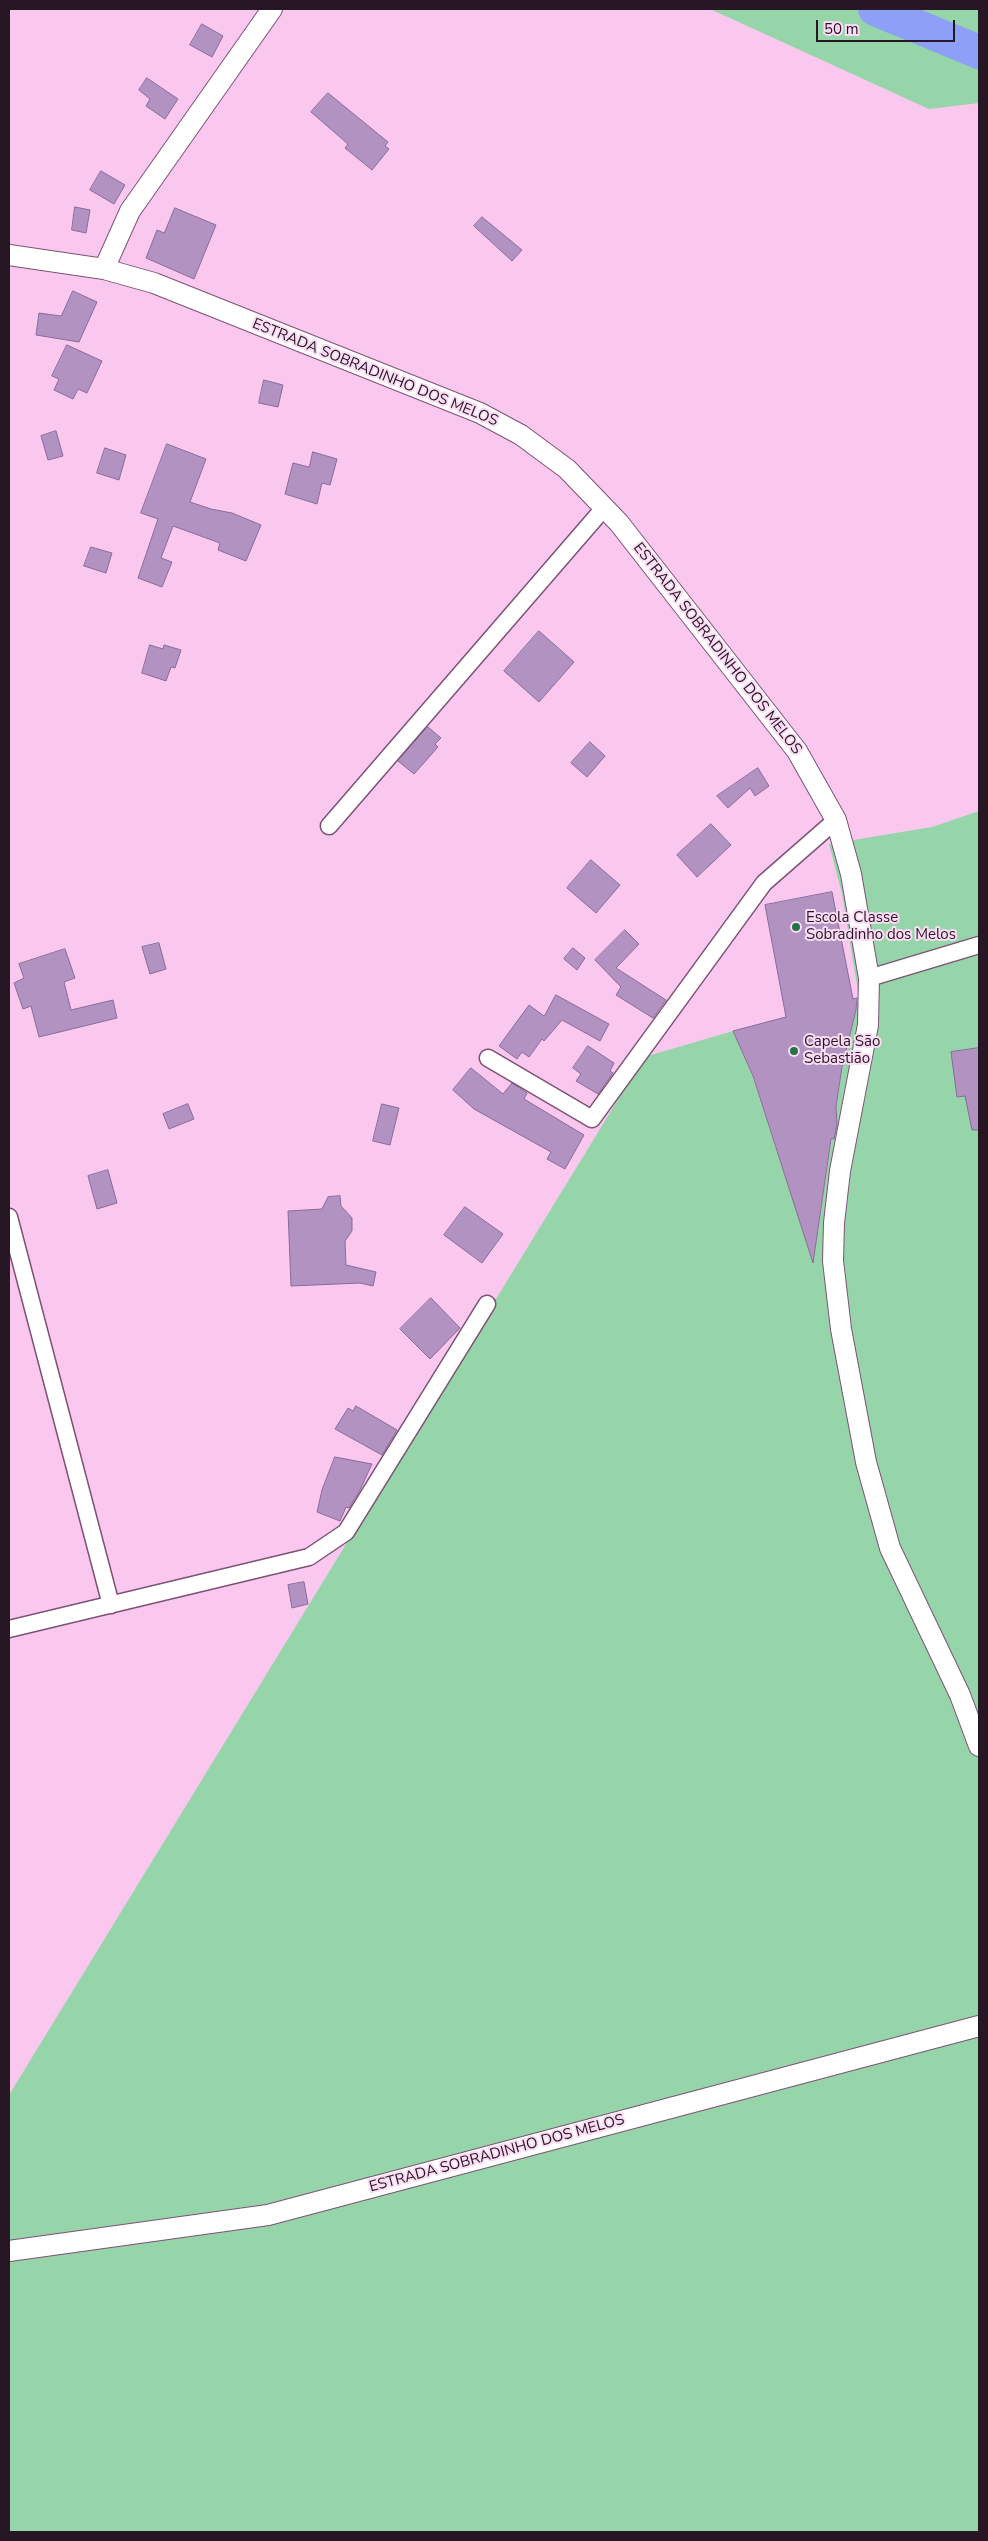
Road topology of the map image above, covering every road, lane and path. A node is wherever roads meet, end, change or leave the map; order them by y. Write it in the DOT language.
graph roads {
  1 [pos="272,9"];
  2 [pos="9,255"];
  3 [pos="104,269"];
  4 [pos="604,508"];
  5 [pos="836,820"];
  6 [pos="329,826"];
  7 [pos="979,945"];
  8 [pos="869,978"];
  9 [pos="488,1058"];
  10 [pos="9,1216"];
  11 [pos="487,1304"];
  12 [pos="111,1605"];
  13 [pos="9,1629"];
  14 [pos="979,1746"];
  15 [pos="979,2026"];
  16 [pos="9,2251"];
  1 -- 3 [label="street"];
  2 -- 3 [label="street, ESTRADA SOBRADINHO DOS MELOS"];
  3 -- 4 [label="street, ESTRADA SOBRADINHO DOS MELOS"];
  4 -- 5 [label="street, ESTRADA SOBRADINHO DOS MELOS"];
  4 -- 6 [label="street"];
  5 -- 8 [label="street, ESTRADA SOBRADINHO DOS MELOS"];
  5 -- 9 [label="street"];
  7 -- 8 [label="street"];
  8 -- 14 [label="street, ESTRADA SOBRADINHO DOS MELOS"];
  10 -- 12 [label="street"];
  11 -- 12 [label="street"];
  12 -- 13 [label="street"];
  15 -- 16 [label="street, ESTRADA SOBRADINHO DOS MELOS"];
}
